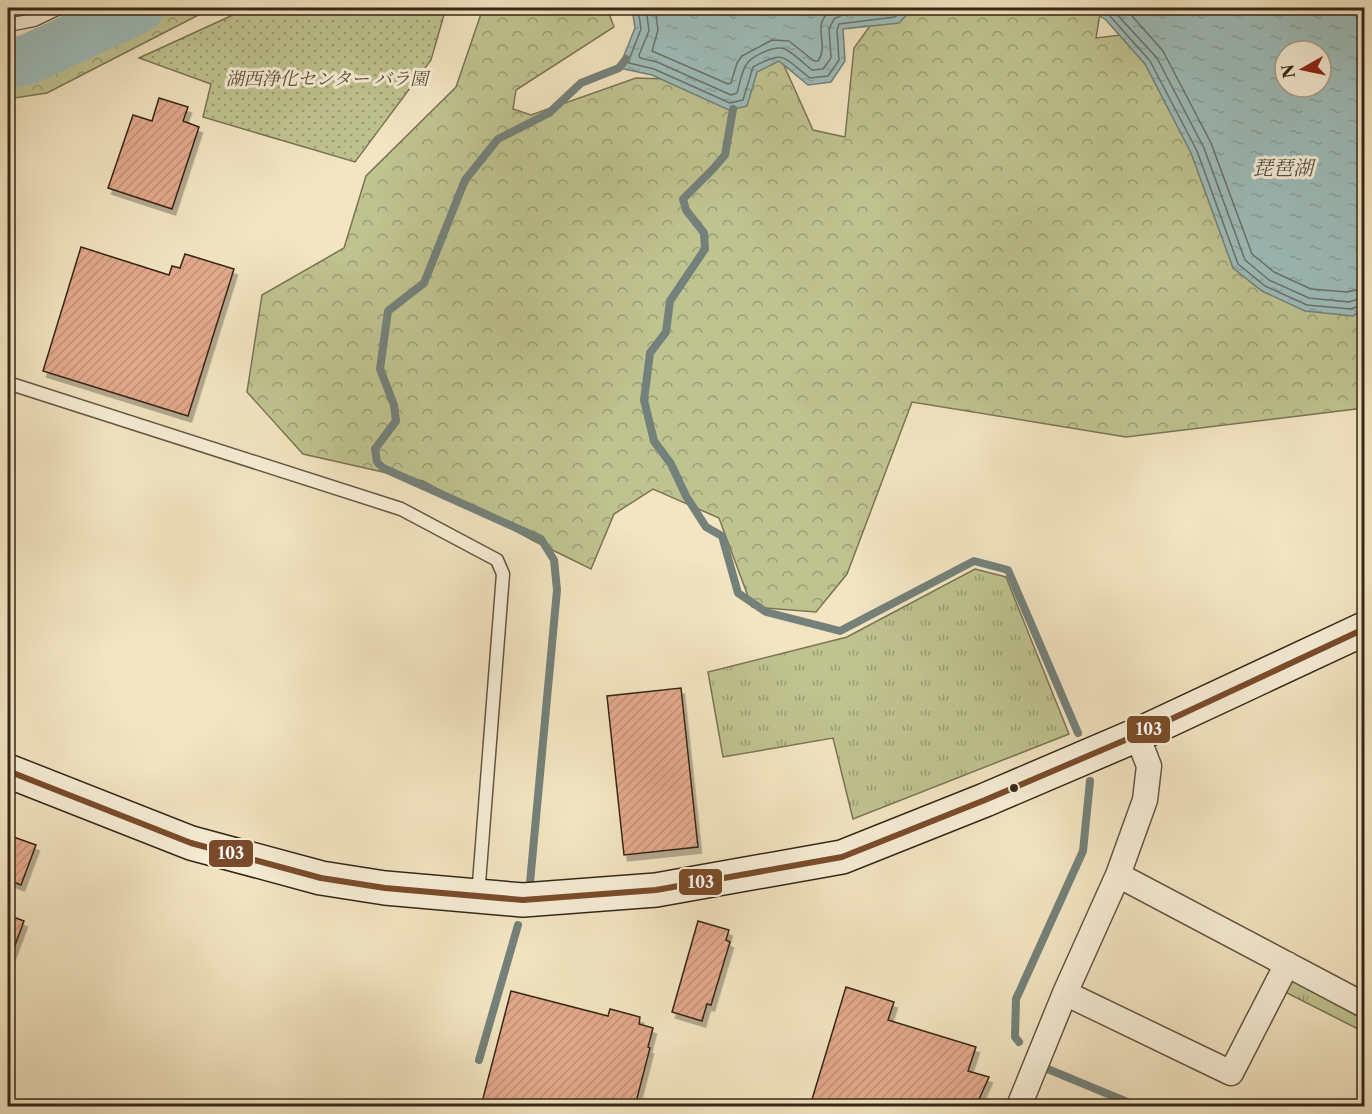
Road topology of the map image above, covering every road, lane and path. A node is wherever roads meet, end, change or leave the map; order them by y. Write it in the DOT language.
graph roads {
  1 [pos="59,8"];
  2 [pos="8,25"];
  3 [pos="8,383"];
  4 [pos="1365,629"];
  5 [pos="1137,735"];
  6 [pos="8,771"];
  7 [pos="1118,875"];
  8 [pos="478,897"];
  9 [pos="1287,964"];
  10 [pos="1065,993"];
  11 [pos="1365,1005"];
  12 [pos="1019,1107"];
  1 -- 2 [label="lane"];
  3 -- 8 [label="lane"];
  4 -- 5 [label="main road"];
  5 -- 7 [label="street"];
  5 -- 8 [label="main road"];
  6 -- 8 [label="main road"];
  7 -- 9 [label="street"];
  7 -- 10 [label="street"];
  9 -- 10 [label="street"];
  9 -- 11 [label="street"];
  10 -- 12 [label="street"];
}
